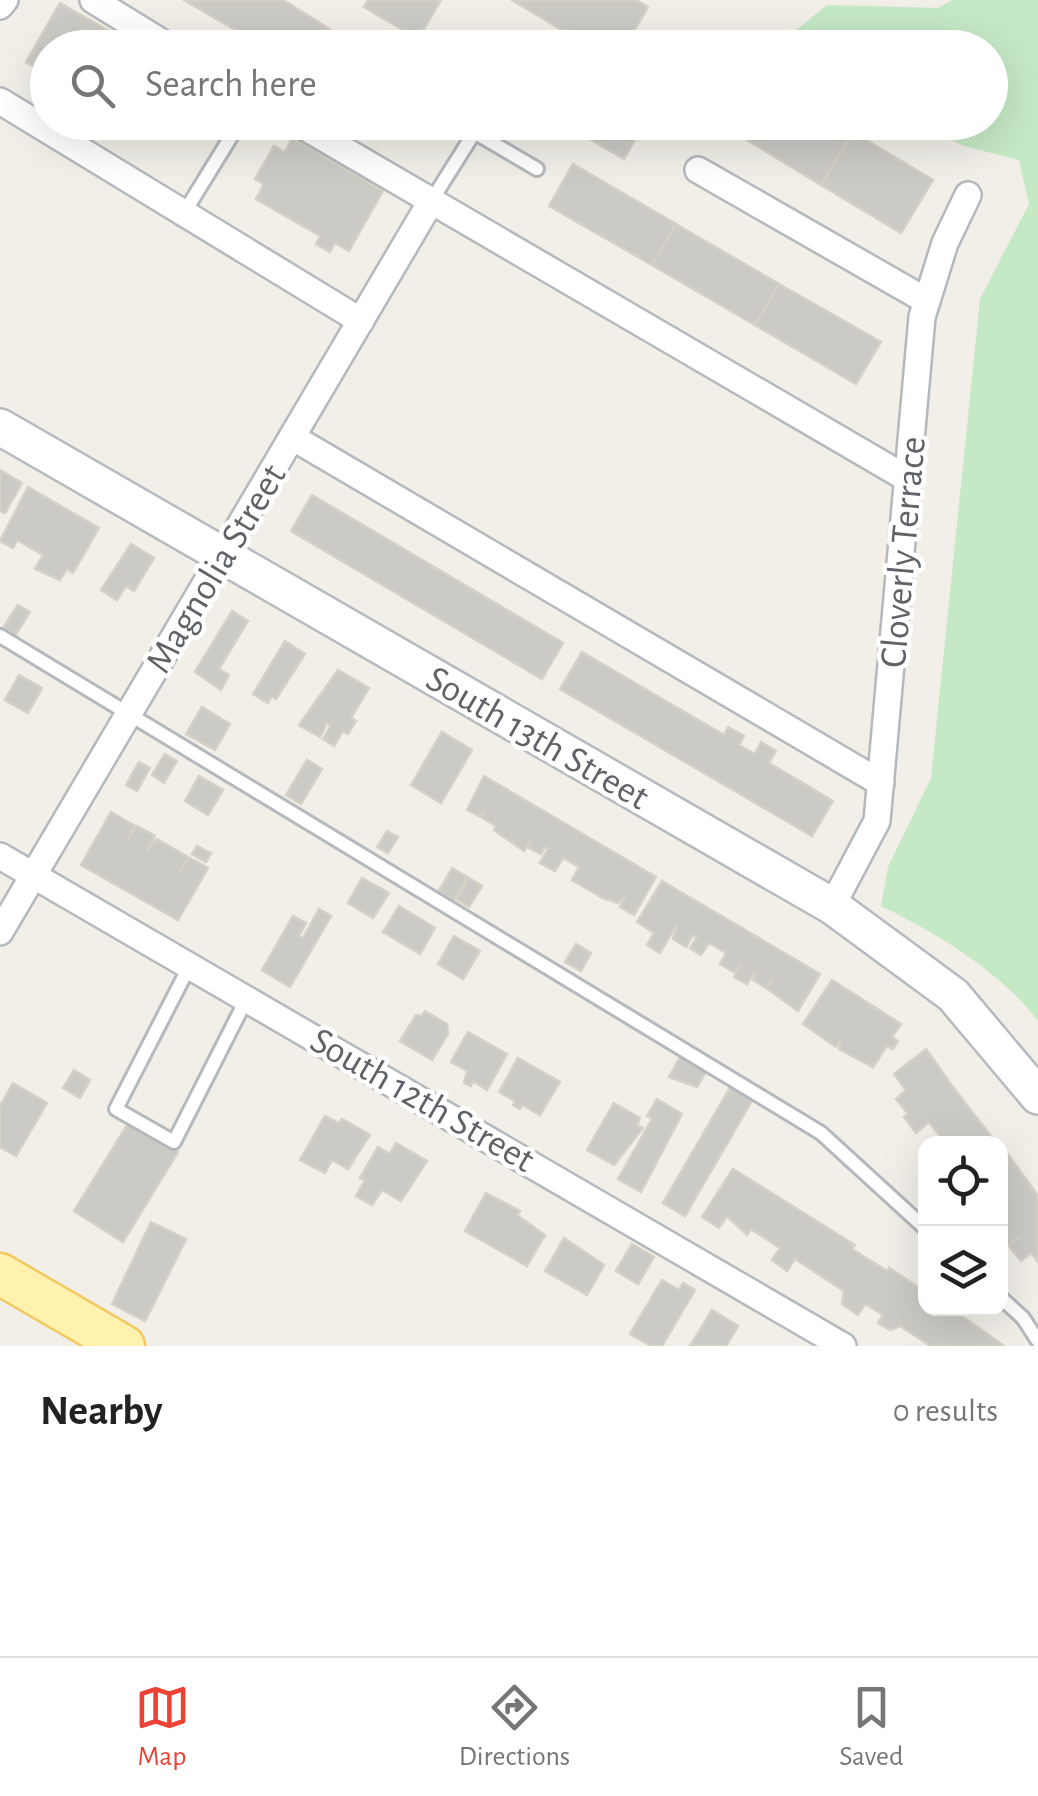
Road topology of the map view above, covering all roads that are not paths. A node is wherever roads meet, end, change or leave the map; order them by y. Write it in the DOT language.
graph roads {
  1 [pos="92,0"];
  2 [pos="142,30"];
  3 [pos="0,101"];
  4 [pos="30,119"];
  5 [pos="64,140"];
  6 [pos="229,140"];
  7 [pos="326,140"];
  8 [pos="469,140"];
  9 [pos="487,140"];
  10 [pos="537,170"];
  11 [pos="698,170"];
  12 [pos="968,195"];
  13 [pos="430,203"];
  14 [pos="184,213"];
  15 [pos="928,301"];
  16 [pos="361,322"];
  17 [pos="0,427"];
  18 [pos="292,437"];
  19 [pos="908,479"];
  20 [pos="222,556"];
  21 [pos="0,636"];
  22 [pos="129,713"];
  23 [pos="882,782"];
  24 [pos="0,856"];
  25 [pos="33,876"];
  26 [pos="832,906"];
  27 [pos="0,932"];
  28 [pos="190,965"];
  29 [pos="247,998"];
  30 [pos="1038,1096"];
  31 [pos="923,1226"];
  32 [pos="0,1274"];
  33 [pos="1008,1304"];
  34 [pos="1038,1341"];
  35 [pos="124,1346"];
  36 [pos="843,1346"];
  1 -- 2 [label="street"];
  3 -- 4 [label="street"];
  5 -- 14 [label="street"];
  6 -- 14 [label="lane"];
  7 -- 13 [label="street"];
  8 -- 13 [label="lane"];
  9 -- 10 [label="lane"];
  11 -- 15 [label="street"];
  12 -- 15 [label="street, Cloverly Terrace"];
  13 -- 16 [label="street, Magnolia Street"];
  13 -- 19 [label="street"];
  14 -- 16 [label="street"];
  15 -- 19 [label="street, Cloverly Terrace"];
  16 -- 18 [label="street, Magnolia Street"];
  17 -- 20 [label="street, South 13th Street"];
  18 -- 20 [label="street, Magnolia Street"];
  18 -- 23 [label="street"];
  19 -- 23 [label="street, Cloverly Terrace"];
  20 -- 22 [label="street, Magnolia Street"];
  20 -- 26 [label="street, South 13th Street"];
  21 -- 22 [label="lane"];
  22 -- 25 [label="street, Magnolia Street"];
  22 -- 31 [label="lane"];
  23 -- 26 [label="street, Cloverly Terrace"];
  24 -- 25 [label="street, South 12th Street"];
  25 -- 27 [label="street, Magnolia Street"];
  25 -- 28 [label="street, South 12th Street"];
  26 -- 30 [label="street, South 13th Street"];
  28 -- 29 [label="street, South 12th Street"];
  28 -- 29 [label="lane"];
  29 -- 36 [label="street, South 12th Street"];
  32 -- 35 [label="main road"];
  33 -- 34 [label="lane"];
}
